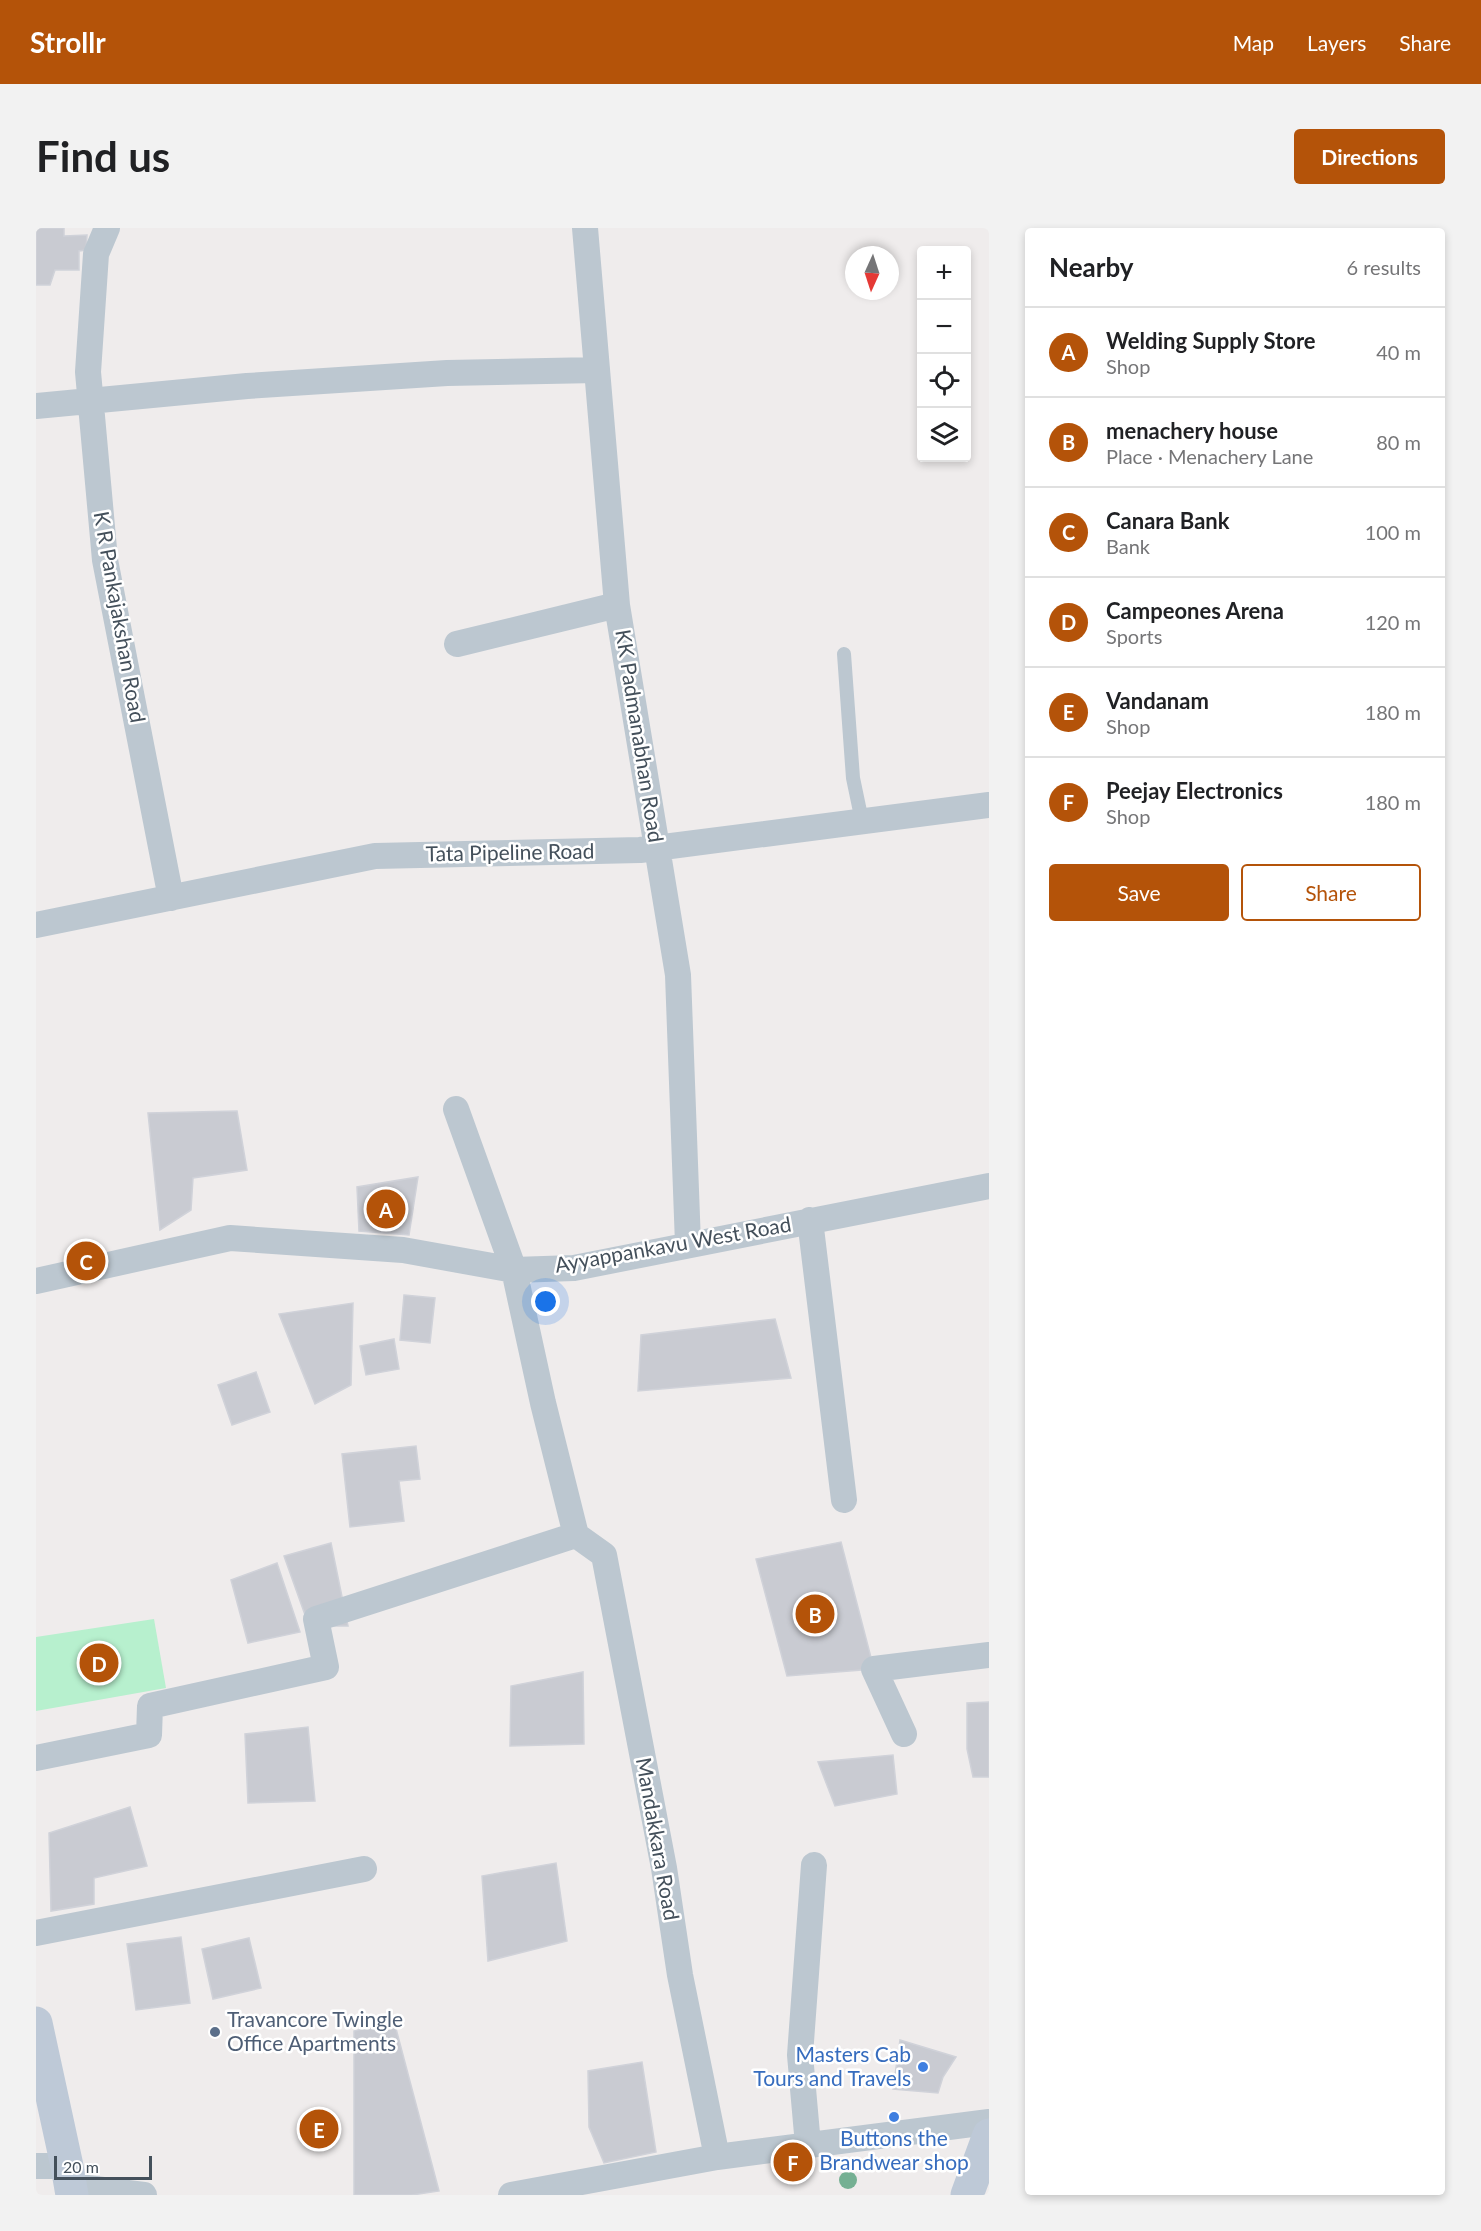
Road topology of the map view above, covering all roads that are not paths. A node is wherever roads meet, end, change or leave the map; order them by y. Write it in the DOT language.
graph roads {
  1 [pos="107,228"];
  2 [pos="585,228"];
  3 [pos="597,370"];
  4 [pos="90,401"];
  5 [pos="36,406"];
  6 [pos="617,605"];
  7 [pos="457,644"];
  8 [pos="844,654"];
  9 [pos="989,805"];
  10 [pos="862,821"];
  11 [pos="657,847"];
  12 [pos="171,898"];
  13 [pos="36,926"];
  14 [pos="456,1109"];
  15 [pos="989,1186"];
  16 [pos="810,1220"];
  17 [pos="688,1244"];
  18 [pos="514,1270"];
  19 [pos="36,1281"];
  20 [pos="844,1500"];
  21 [pos="576,1535"];
  22 [pos="989,1655"];
  23 [pos="904,1734"];
  24 [pos="36,1758"];
  25 [pos="814,1865"];
  26 [pos="364,1869"];
  27 [pos="36,1933"];
  28 [pos="36,2023"];
  29 [pos="989,2122"];
  30 [pos="989,2135"];
  31 [pos="808,2145"];
  32 [pos="717,2157"];
  33 [pos="62,2178"];
  34 [pos="144,2195"];
  35 [pos="511,2195"];
  36 [pos="967,2195"];
  1 -- 4 [label="street, K R Pankajakshan Road"];
  2 -- 3 [label="street, KK Padmanabhan Road"];
  3 -- 4 [label="street"];
  3 -- 6 [label="street, KK Padmanabhan Road"];
  4 -- 5 [label="street"];
  4 -- 12 [label="street, K R Pankajakshan Road"];
  6 -- 7 [label="street"];
  6 -- 11 [label="street, KK Padmanabhan Road"];
  8 -- 10 [label="lane"];
  9 -- 10 [label="street, Tata Pipeline Road"];
  10 -- 11 [label="street, Tata Pipeline Road"];
  11 -- 12 [label="street, Tata Pipeline Road"];
  11 -- 17 [label="street, KK Padmanabhan Road"];
  12 -- 13 [label="street, Tata Pipeline Road"];
  14 -- 18 [label="street"];
  15 -- 16 [label="street, Ayyappankavu West Road"];
  16 -- 17 [label="street, Ayyappankavu West Road"];
  16 -- 20 [label="street"];
  17 -- 18 [label="street, Ayyappankavu West Road"];
  18 -- 19 [label="street, Ayyappankavu West Road"];
  18 -- 21 [label="street"];
  21 -- 24 [label="street"];
  21 -- 32 [label="street, Mandakkara Road"];
  22 -- 23 [label="street"];
  25 -- 31 [label="street"];
  26 -- 27 [label="street"];
  28 -- 33 [label="main road"];
  29 -- 31 [label="street"];
  30 -- 36 [label="main road"];
  31 -- 32 [label="street"];
  32 -- 35 [label="street"];
  33 -- 34 [label="street"];
}
